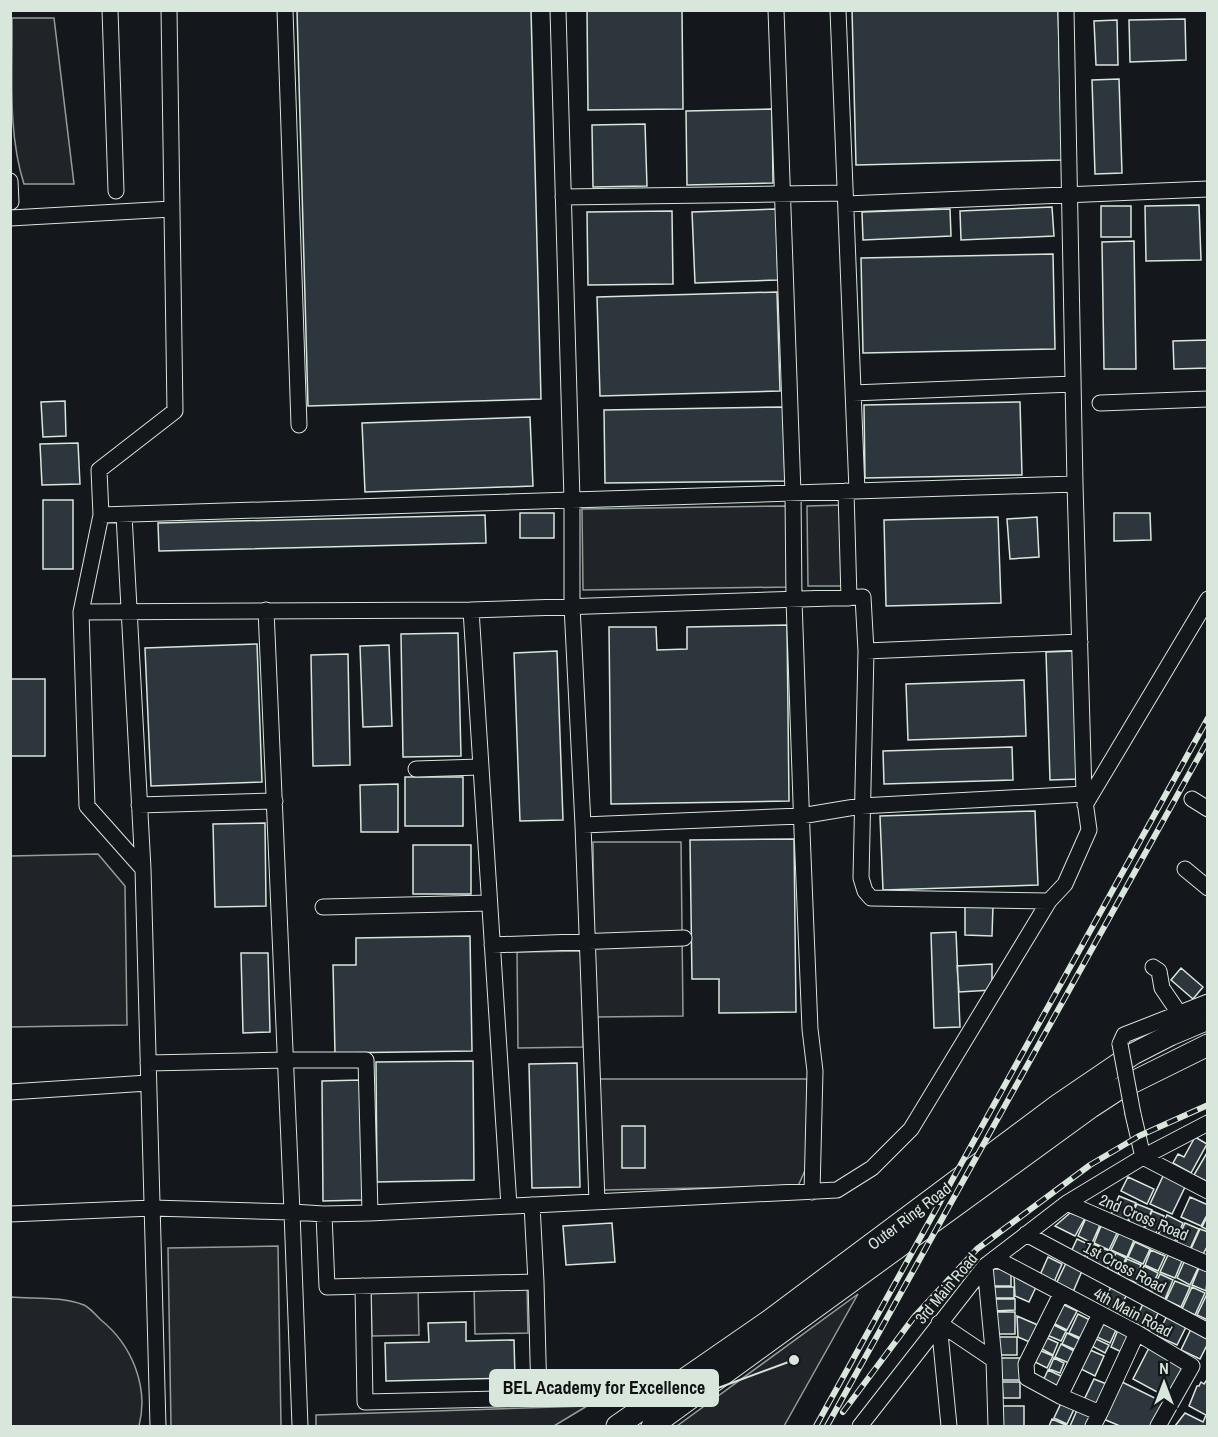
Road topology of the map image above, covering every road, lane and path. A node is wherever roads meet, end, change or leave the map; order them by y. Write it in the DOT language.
graph roads {
  1 [pos="110,10"];
  2 [pos="168,10"];
  3 [pos="285,10"];
  4 [pos="558,10"];
  5 [pos="776,10"];
  6 [pos="838,10"];
  7 [pos="1066,10"];
  8 [pos="10,181"];
  9 [pos="1208,189"];
  10 [pos="116,191"];
  11 [pos="782,195"];
  12 [pos="1069,195"];
  13 [pos="563,197"];
  14 [pos="846,198"];
  15 [pos="11,202"];
  16 [pos="172,209"];
  17 [pos="10,218"];
  18 [pos="1073,384"];
  19 [pos="853,393"];
  20 [pos="1208,399"];
  21 [pos="1100,403"];
  22 [pos="299,425"];
  23 [pos="1075,484"];
  24 [pos="851,491"];
  25 [pos="793,493"];
  26 [pos="572,500"];
  27 [pos="124,514"];
  28 [pos="101,515"];
  29 [pos="849,598"];
  30 [pos="1208,599"];
  31 [pos="794,600"];
  32 [pos="572,606"];
  33 [pos="471,609"];
  34 [pos="267,610"];
  35 [pos="129,611"];
  36 [pos="81,612"];
  37 [pos="1080,642"];
  38 [pos="866,651"];
  39 [pos="480,767"];
  40 [pos="416,769"];
  41 [pos="1192,799"];
  42 [pos="1084,800"];
  43 [pos="275,801"];
  44 [pos="139,805"];
  45 [pos="861,806"];
  46 [pos="1208,809"];
  47 [pos="801,816"];
  48 [pos="583,825"];
  49 [pos="142,869"];
  50 [pos="1185,869"];
  51 [pos="1208,888"];
  52 [pos="1049,901"];
  53 [pos="489,903"];
  54 [pos="323,907"];
  55 [pos="684,938"];
  56 [pos="588,943"];
  57 [pos="492,945"];
  58 [pos="1153,967"];
  59 [pos="1208,1002"];
  60 [pos="1179,1013"];
  61 [pos="1208,1019"];
  62 [pos="1208,1045"];
  63 [pos="286,1060"];
  64 [pos="148,1063"];
  65 [pos="148,1083"];
  66 [pos="10,1092"];
  67 [pos="1206,1124"];
  68 [pos="1143,1156"];
  69 [pos="1208,1191"];
  70 [pos="812,1192"];
  71 [pos="597,1202"];
  72 [pos="1067,1203"];
  73 [pos="532,1205"];
  74 [pos="509,1206"];
  75 [pos="152,1208"];
  76 [pos="292,1212"];
  77 [pos="370,1213"];
  78 [pos="10,1214"];
  79 [pos="324,1214"];
  80 [pos="1026,1234"];
  81 [pos="990,1262"];
  82 [pos="1208,1264"];
  83 [pos="536,1282"];
  84 [pos="363,1286"];
  85 [pos="1061,1294"];
  86 [pos="1100,1314"];
  87 [pos="939,1323"];
  88 [pos="1208,1331"];
  89 [pos="1137,1333"];
  90 [pos="994,1360"];
  91 [pos="1060,1396"];
  92 [pos="1096,1420"];
  93 [pos="158,1426"];
  94 [pos="300,1426"];
  95 [pos="617,1426"];
  96 [pos="652,1426"];
  97 [pos="860,1426"];
  98 [pos="949,1426"];
  99 [pos="996,1426"];
  100 [pos="1158,1426"];
  1 -- 10 [label="street"];
  2 -- 16 [label="street"];
  3 -- 22 [label="street"];
  4 -- 13 [label="street"];
  5 -- 11 [label="street"];
  6 -- 14 [label="street"];
  7 -- 12 [label="street"];
  8 -- 15 [label="street"];
  9 -- 12 [label="street"];
  11 -- 13 [label="street"];
  11 -- 14 [label="street"];
  11 -- 25 [label="street"];
  12 -- 14 [label="street"];
  12 -- 18 [label="street"];
  13 -- 26 [label="street"];
  14 -- 19 [label="street"];
  16 -- 17 [label="street"];
  16 -- 28 [label="street"];
  18 -- 19 [label="street"];
  18 -- 23 [label="street"];
  19 -- 24 [label="street"];
  20 -- 21 [label="street"];
  23 -- 24 [label="street"];
  23 -- 37 [label="street"];
  24 -- 25 [label="street"];
  24 -- 29 [label="street"];
  25 -- 26 [label="street"];
  25 -- 31 [label="street"];
  26 -- 27 [label="street"];
  26 -- 32 [label="street"];
  27 -- 28 [label="street"];
  27 -- 35 [label="street"];
  28 -- 36 [label="street"];
  29 -- 31 [label="street"];
  29 -- 38 [label="street"];
  30 -- 42 [label="street"];
  31 -- 32 [label="street"];
  31 -- 47 [label="street"];
  32 -- 33 [label="street"];
  32 -- 48 [label="street"];
  33 -- 34 [label="street"];
  33 -- 39 [label="street"];
  34 -- 35 [label="street"];
  34 -- 43 [label="street"];
  35 -- 36 [label="street"];
  35 -- 44 [label="street"];
  36 -- 49 [label="street"];
  37 -- 38 [label="street"];
  37 -- 42 [label="street"];
  38 -- 45 [label="street"];
  39 -- 40 [label="street"];
  39 -- 53 [label="street"];
  41 -- 46 [label="street"];
  42 -- 45 [label="street"];
  42 -- 52 [label="street"];
  43 -- 44 [label="street"];
  43 -- 63 [label="street"];
  44 -- 49 [label="street"];
  45 -- 47 [label="street"];
  45 -- 52 [label="street"];
  47 -- 48 [label="street"];
  47 -- 70 [label="street"];
  48 -- 56 [label="street"];
  49 -- 64 [label="street"];
  50 -- 51 [label="street"];
  52 -- 70 [label="street"];
  53 -- 54 [label="street"];
  53 -- 57 [label="street"];
  55 -- 56 [label="street"];
  56 -- 57 [label="street"];
  56 -- 71 [label="street"];
  57 -- 74 [label="street"];
  58 -- 60 [label="street"];
  59 -- 60 [label="street"];
  60 -- 68 [label="street, bridge"];
  61 -- 95 [label="highway, Outer Ring Road"];
  62 -- 96 [label="highway, Outer Ring Road"];
  63 -- 64 [label="street"];
  63 -- 76 [label="street"];
  63 -- 77 [label="street"];
  64 -- 65 [label="street"];
  65 -- 66 [label="street"];
  65 -- 75 [label="street"];
  67 -- 68 [label="street, 3rd Main Road"];
  68 -- 69 [label="street"];
  68 -- 72 [label="street, 3rd Main Road"];
  70 -- 71 [label="street"];
  71 -- 73 [label="street"];
  72 -- 80 [label="street, 3rd Main Road"];
  72 -- 82 [label="street, 2nd Cross Road"];
  73 -- 74 [label="street"];
  73 -- 83 [label="street"];
  74 -- 77 [label="street"];
  75 -- 76 [label="street"];
  75 -- 78 [label="street"];
  75 -- 93 [label="street"];
  76 -- 79 [label="street"];
  76 -- 94 [label="street"];
  77 -- 79 [label="street"];
  79 -- 84 [label="street"];
  80 -- 81 [label="street, 3rd Main Road"];
  80 -- 88 [label="street, 1st Cross Road"];
  81 -- 85 [label="street, 4th Main Road"];
  81 -- 87 [label="street, 3rd Main Road"];
  81 -- 90 [label="street"];
  83 -- 84 [label="street"];
  83 -- 84 [label="street"];
  85 -- 86 [label="street, 4th Main Road"];
  85 -- 91 [label="street"];
  86 -- 89 [label="street, 4th Main Road"];
  86 -- 91 [label="street"];
  87 -- 90 [label="street"];
  87 -- 97 [label="street, 3rd Main Road"];
  87 -- 98 [label="street"];
  89 -- 92 [label="street"];
  89 -- 100 [label="street, 4th Main Road"];
  90 -- 99 [label="street"];
  91 -- 92 [label="street"];
}
